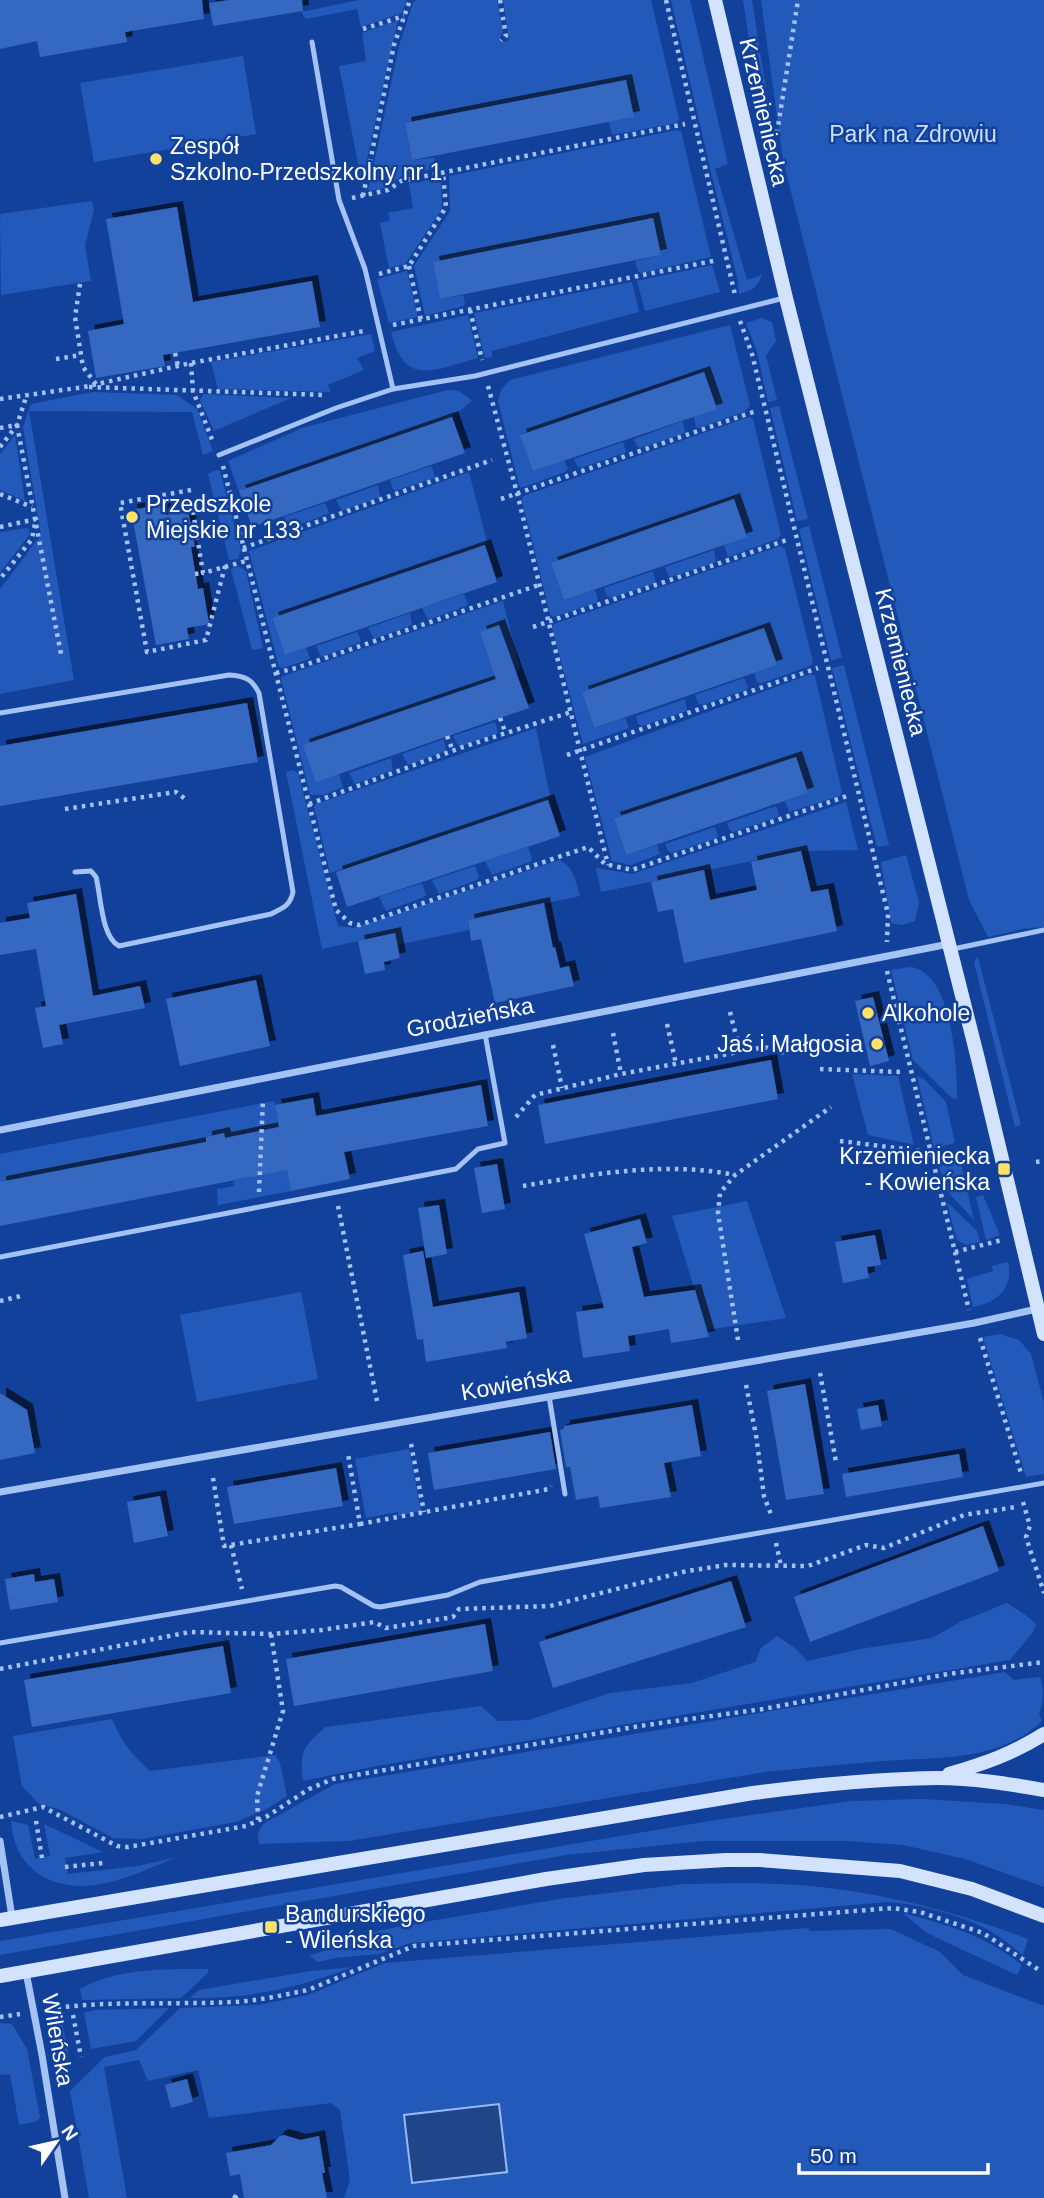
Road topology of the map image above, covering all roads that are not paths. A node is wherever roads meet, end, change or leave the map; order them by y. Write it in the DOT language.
graph roads {
  1 [pos="715,0"];
  2 [pos="312,42"];
  3 [pos="786,298"];
  4 [pos="393,389"];
  5 [pos="219,456"];
  6 [pos="0,713"];
  7 [pos="75,872"];
  8 [pos="1044,930"];
  9 [pos="949,947"];
  10 [pos="485,1034"];
  11 [pos="0,1130"];
  12 [pos="0,1257"];
  13 [pos="1041,1309"];
  14 [pos="1044,1334"];
  15 [pos="549,1396"];
  16 [pos="1044,1483"];
  17 [pos="0,1492"];
  18 [pos="565,1494"];
  19 [pos="0,1643"];
  20 [pos="1044,1734"];
  21 [pos="936,1778"];
  22 [pos="1044,1790"];
  23 [pos="0,1841"];
  24 [pos="1044,1916"];
  25 [pos="6,1919"];
  26 [pos="26,1972"];
  27 [pos="0,1976"];
  28 [pos="65,2198"];
  1 -- 3 [label="main road, Krzemieniecka"];
  2 -- 4 [label="lane"];
  3 -- 4 [label="lane"];
  3 -- 9 [label="main road, Krzemieniecka"];
  4 -- 5 [label="lane"];
  6 -- 7 [label="lane"];
  8 -- 9 [label="lane"];
  9 -- 10 [label="street, Grodzieńska"];
  9 -- 13 [label="main road, Krzemieniecka"];
  10 -- 11 [label="street, Grodzieńska"];
  10 -- 12 [label="lane"];
  13 -- 14 [label="main road, Krzemieniecka"];
  13 -- 15 [label="street, Kowieńska"];
  15 -- 17 [label="street, Kowieńska"];
  15 -- 18 [label="lane"];
  16 -- 19 [label="lane"];
  20 -- 21 [label="main road"];
  21 -- 22 [label="main road"];
  21 -- 25 [label="main road"];
  23 -- 25 [label="street"];
  24 -- 26 [label="main road"];
  26 -- 27 [label="main road"];
  26 -- 28 [label="street, Wileńska"];
}
